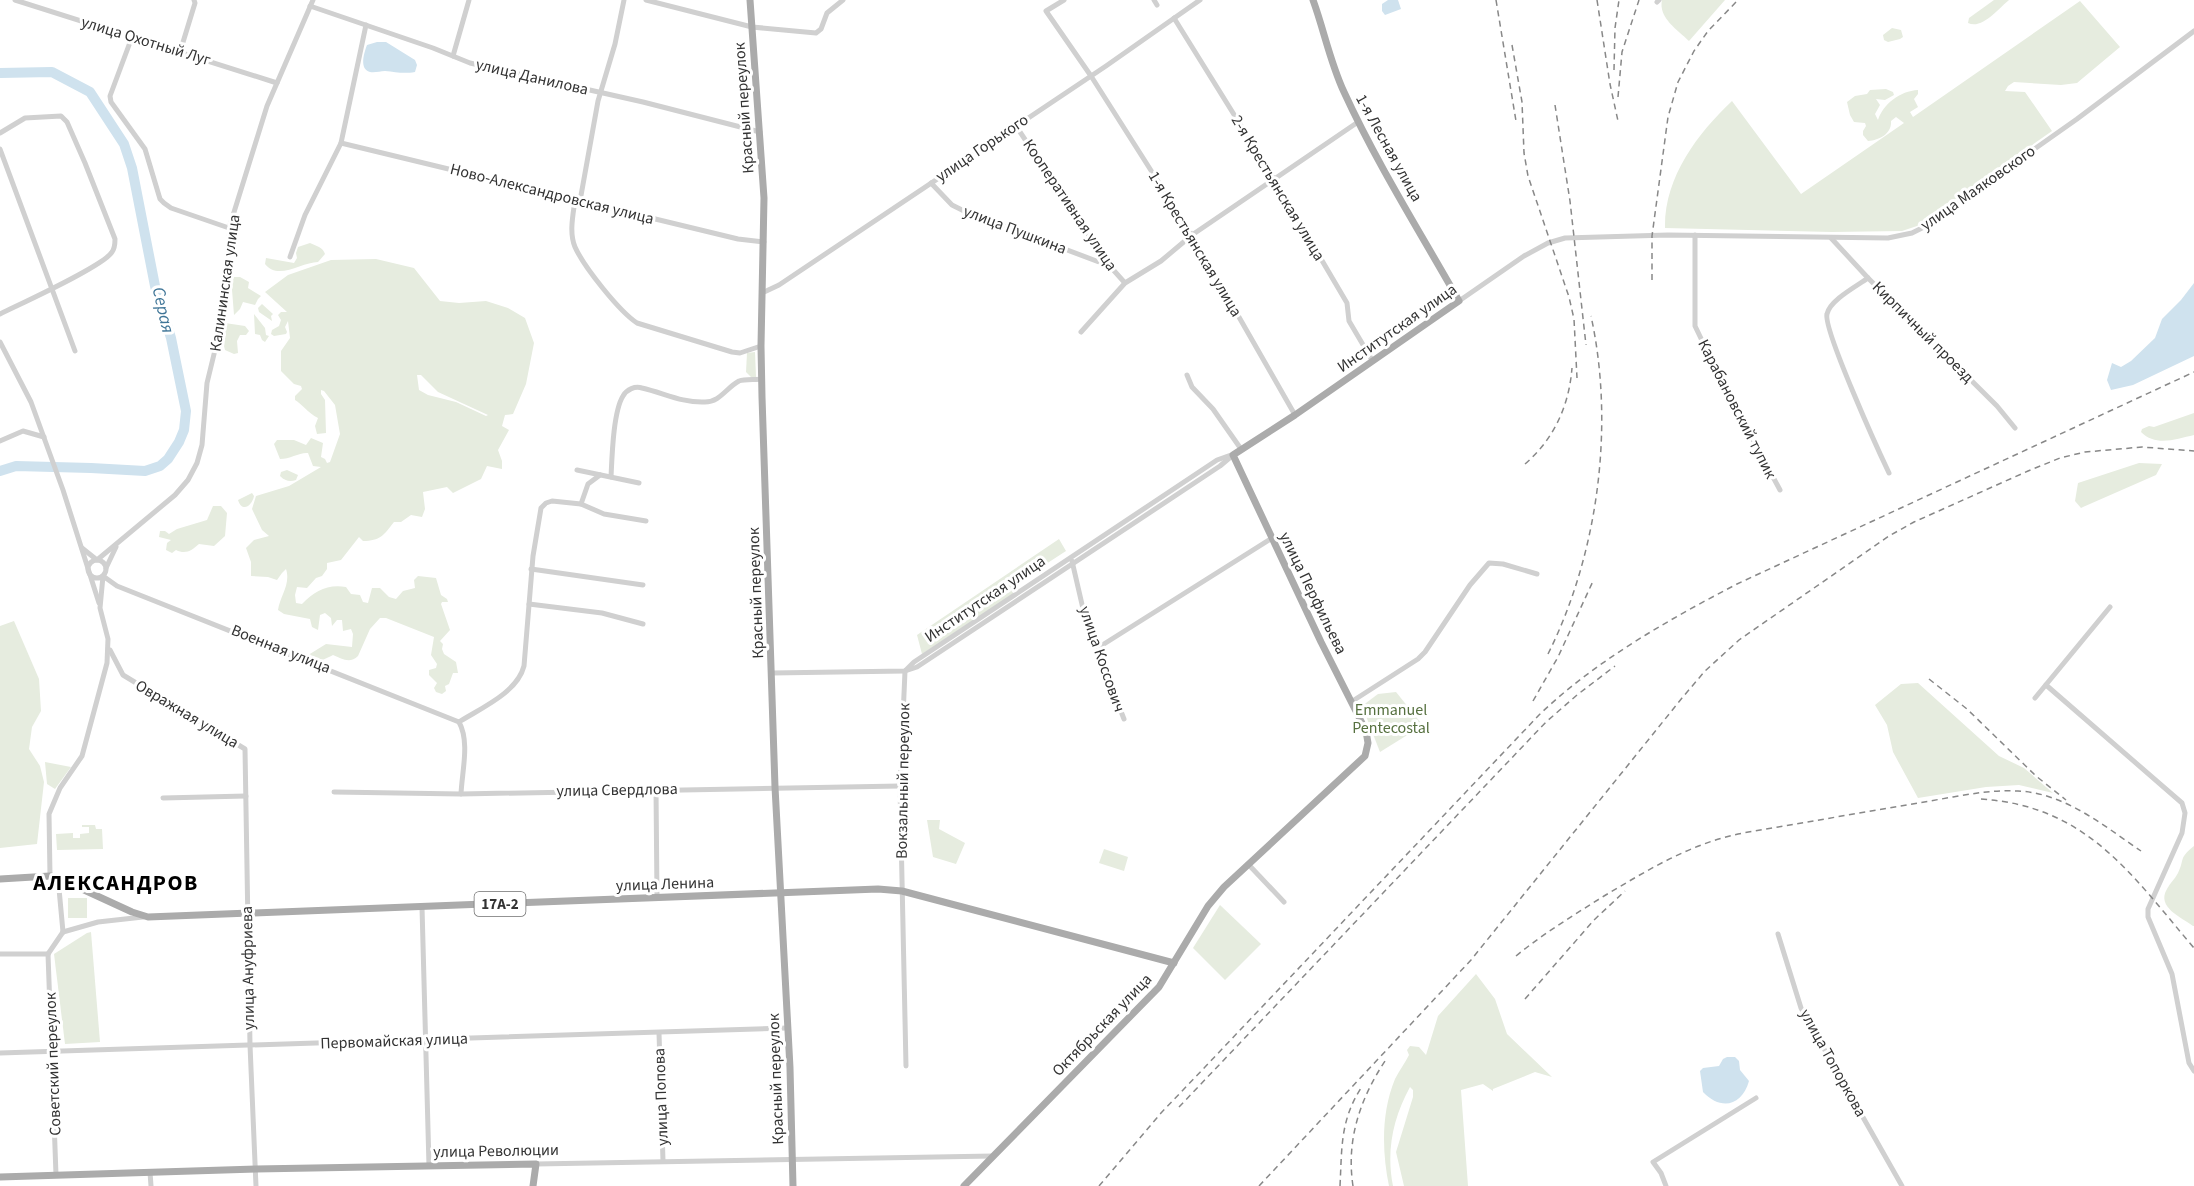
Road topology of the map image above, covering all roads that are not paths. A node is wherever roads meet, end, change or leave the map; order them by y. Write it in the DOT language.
graph roads {
  1 [pos="15,0"];
  2 [pos="194,0"];
  3 [pos="313,0"];
  4 [pos="469,0"];
  5 [pos="624,0"];
  6 [pos="646,0"];
  7 [pos="750,0"];
  8 [pos="843,0"];
  9 [pos="1064,0"];
  10 [pos="1200,0"];
  11 [pos="1313,0"];
  12 [pos="310,6"];
  13 [pos="1174,18"];
  14 [pos="366,25"];
  15 [pos="752,27"];
  16 [pos="2194,31"];
  17 [pos="132,37"];
  18 [pos="180,52"];
  19 [pos="453,56"];
  20 [pos="1091,76"];
  21 [pos="277,82"];
  22 [pos="601,93"];
  23 [pos="1358,122"];
  24 [pos="1016,126"];
  25 [pos="759,132"];
  26 [pos="0,133"];
  27 [pos="341,143"];
  28 [pos="0,149"];
  29 [pos="1274,179"];
  30 [pos="931,183"];
  31 [pos="577,201"];
  32 [pos="229,228"];
  33 [pos="1192,235"];
  34 [pos="1695,235"];
  35 [pos="1581,237"];
  36 [pos="1831,238"];
  37 [pos="764,242"];
  38 [pos="290,258"];
  39 [pos="1108,264"];
  40 [pos="1868,278"];
  41 [pos="1125,283"];
  42 [pos="52,287"];
  43 [pos="762,292"];
  44 [pos="1459,301"];
  45 [pos="0,314"];
  46 [pos="1081,332"];
  47 [pos="0,342"];
  48 [pos="761,346"];
  49 [pos="75,351"];
  50 [pos="1372,360"];
  51 [pos="1186,375"];
  52 [pos="762,379"];
  53 [pos="1295,415"];
  54 [pos="2015,428"];
  55 [pos="44,436"];
  56 [pos="0,441"];
  57 [pos="1241,449"];
  58 [pos="1233,454"];
  59 [pos="577,470"];
  60 [pos="1889,473"];
  61 [pos="600,475"];
  62 [pos="611,477"];
  63 [pos="639,483"];
  64 [pos="1780,490"];
  65 [pos="581,504"];
  66 [pos="646,521"];
  67 [pos="1272,538"];
  68 [pos="117,545"];
  69 [pos="82,548"];
  70 [pos="98,560"];
  71 [pos="1072,561"];
  72 [pos="106,568"];
  73 [pos="531,569"];
  74 [pos="88,571"];
  75 [pos="1537,574"];
  76 [pos="103,576"];
  77 [pos="643,585"];
  78 [pos="529,604"];
  79 [pos="2109,607"];
  80 [pos="100,608"];
  81 [pos="643,624"];
  82 [pos="109,649"];
  83 [pos="1096,649"];
  84 [pos="905,671"];
  85 [pos="772,673"];
  86 [pos="2046,684"];
  87 [pos="2035,698"];
  88 [pos="1351,702"];
  89 [pos="1124,719"];
  90 [pos="459,722"];
  91 [pos="1368,743"];
  92 [pos="245,749"];
  93 [pos="900,786"];
  94 [pos="775,787"];
  95 [pos="656,789"];
  96 [pos="334,792"];
  97 [pos="461,794"];
  98 [pos="246,796"];
  99 [pos="163,798"];
  100 [pos="1248,864"];
  101 [pos="50,876"];
  102 [pos="58,878"];
  103 [pos="0,879"];
  104 [pos="902,891"];
  105 [pos="781,893"];
  106 [pos="657,897"];
  107 [pos="1284,902"];
  108 [pos="422,907"];
  109 [pos="247,913"];
  110 [pos="148,916"];
  111 [pos="63,932"];
  112 [pos="1778,934"];
  113 [pos="0,954"];
  114 [pos="48,954"];
  115 [pos="1174,963"];
  116 [pos="787,1028"];
  117 [pos="659,1033"];
  118 [pos="425,1039"];
  119 [pos="250,1045"];
  120 [pos="53,1050"];
  121 [pos="0,1053"];
  122 [pos="906,1066"];
  123 [pos="2194,1071"];
  124 [pos="1756,1098"];
  125 [pos="993,1156"];
  126 [pos="792,1159"];
  127 [pos="663,1161"];
  128 [pos="536,1164"];
  129 [pos="429,1166"];
  130 [pos="256,1169"];
  131 [pos="150,1172"];
  132 [pos="56,1175"];
  133 [pos="0,1177"];
  134 [pos="151,1186"];
  135 [pos="256,1186"];
  136 [pos="533,1186"];
  137 [pos="793,1186"];
  138 [pos="964,1186"];
  139 [pos="1666,1186"];
  140 [pos="1902,1186"];
  1 -- 17 [label="street, улица Охотный Луг"];
  2 -- 18 [label="street"];
  3 -- 12 [label="street, Калининская улица"];
  4 -- 19 [label="street"];
  5 -- 22 [label="street"];
  6 -- 15 [label="street"];
  7 -- 15 [label="main road, Красный переулок"];
  8 -- 15 [label="street"];
  9 -- 20 [label="street, 1-я Крестьянская улица"];
  10 -- 13 [label="street, улица Горького"];
  11 -- 23 [label="main road, 1-я Лесная улица"];
  12 -- 14 [label="street, улица Данилова"];
  12 -- 21 [label="street, Калининская улица"];
  13 -- 20 [label="street, улица Горького"];
  13 -- 29 [label="street, 2-я Крестьянская улица"];
  14 -- 19 [label="street, улица Данилова"];
  14 -- 27 [label="street"];
  15 -- 25 [label="main road, Красный переулок"];
  16 -- 36 [label="street, улица Маяковского"];
  17 -- 18 [label="street, улица Охотный Луг"];
  17 -- 32 [label="street"];
  18 -- 21 [label="street, улица Охотный Луг"];
  19 -- 22 [label="street, улица Данилова"];
  20 -- 24 [label="street, улица Горького"];
  20 -- 33 [label="street, 1-я Крестьянская улица"];
  21 -- 32 [label="street, Калининская улица"];
  22 -- 25 [label="street, улица Данилова"];
  22 -- 31 [label="street"];
  23 -- 29 [label="street"];
  23 -- 44 [label="main road, 1-я Лесная улица"];
  24 -- 30 [label="street, улица Горького"];
  24 -- 39 [label="street, Кооперативная улица"];
  25 -- 37 [label="main road, Красный переулок"];
  26 -- 42 [label="street"];
  27 -- 31 [label="street, Ново-Александровская улица"];
  27 -- 38 [label="street"];
  28 -- 42 [label="street"];
  29 -- 33 [label="street"];
  29 -- 50 [label="street, 2-я Крестьянская улица"];
  30 -- 39 [label="street, улица Пушкина"];
  30 -- 43 [label="street, улица Горького"];
  31 -- 37 [label="street, Ново-Александровская улица"];
  31 -- 48 [label="street"];
  32 -- 68 [label="street, Калининская улица"];
  33 -- 41 [label="street"];
  33 -- 53 [label="street, 1-я Крестьянская улица"];
  34 -- 35 [label="street, улица Маяковского"];
  34 -- 36 [label="street, улица Маяковского"];
  34 -- 64 [label="street, Карабановский тупик"];
  35 -- 44 [label="street, Институтская улица"];
  36 -- 40 [label="street, Кирпичный проезд"];
  37 -- 43 [label="main road, Красный переулок"];
  39 -- 41 [label="street, Кооперативная улица"];
  40 -- 54 [label="street, Кирпичный проезд"];
  40 -- 60 [label="street"];
  41 -- 46 [label="street"];
  42 -- 45 [label="street"];
  42 -- 49 [label="street"];
  43 -- 48 [label="main road, Красный переулок"];
  44 -- 50 [label="main road, Институтская улица"];
  47 -- 55 [label="street"];
  48 -- 52 [label="main road, Красный переулок"];
  50 -- 53 [label="main road, Институтская улица"];
  51 -- 57 [label="street"];
  52 -- 62 [label="street"];
  52 -- 85 [label="main road, Красный переулок"];
  53 -- 57 [label="main road, Институтская улица"];
  55 -- 56 [label="street"];
  55 -- 69 [label="street"];
  57 -- 58 [label="main road, Институтская улица"];
  58 -- 67 [label="main road, улица Перфильева"];
  58 -- 71 [label="street, Институтская улица"];
  59 -- 61 [label="street"];
  61 -- 62 [label="street"];
  61 -- 65 [label="street"];
  62 -- 63 [label="street"];
  65 -- 66 [label="street"];
  65 -- 73 [label="street"];
  67 -- 83 [label="street"];
  67 -- 88 [label="main road, улица Перфильева"];
  68 -- 70 [label="street"];
  68 -- 72 [label="street"];
  69 -- 70 [label="street"];
  69 -- 74 [label="street"];
  70 -- 72 [label="street"];
  70 -- 74 [label="street"];
  71 -- 83 [label="street, улица Коссович"];
  71 -- 84 [label="street, Институтская улица"];
  72 -- 76 [label="street"];
  73 -- 77 [label="street"];
  73 -- 78 [label="street"];
  74 -- 76 [label="street"];
  74 -- 80 [label="street"];
  75 -- 88 [label="street"];
  76 -- 80 [label="street"];
  76 -- 90 [label="street, Военная улица"];
  78 -- 81 [label="street"];
  78 -- 90 [label="street"];
  79 -- 86 [label="street"];
  80 -- 82 [label="street"];
  82 -- 92 [label="street, Овражная улица"];
  82 -- 101 [label="street"];
  83 -- 89 [label="street, улица Коссович"];
  84 -- 85 [label="street, Институтская улица"];
  84 -- 93 [label="street, Вокзальный переулок"];
  85 -- 94 [label="main road, Красный переулок"];
  86 -- 87 [label="street"];
  86 -- 123 [label="street"];
  88 -- 91 [label="main road, улица Перфильева"];
  90 -- 97 [label="street"];
  91 -- 100 [label="main road, Октябрьская улица"];
  92 -- 98 [label="street, улица Ануфриева"];
  93 -- 94 [label="street, улица Свердлова"];
  93 -- 104 [label="street, Вокзальный переулок"];
  94 -- 95 [label="street, улица Свердлова"];
  94 -- 105 [label="main road, Красный переулок"];
  95 -- 97 [label="street, улица Свердлова"];
  95 -- 106 [label="street"];
  96 -- 97 [label="street, улица Свердлова"];
  98 -- 99 [label="street"];
  98 -- 109 [label="street, улица Ануфриева"];
  100 -- 107 [label="street"];
  100 -- 115 [label="main road, Октябрьская улица"];
  101 -- 102 [label="main road, 17А-2"];
  101 -- 103 [label="main road, 17А-2"];
  102 -- 110 [label="main road, 17А-2"];
  102 -- 111 [label="street"];
  104 -- 105 [label="main road, улица Ленина"];
  104 -- 115 [label="main road, улица Ленина"];
  104 -- 122 [label="street, Вокзальный переулок"];
  105 -- 106 [label="main road, улица Ленина / 17А-2"];
  105 -- 116 [label="main road, Красный переулок"];
  106 -- 108 [label="main road, улица Ленина / 17А-2"];
  108 -- 109 [label="main road, улица Ленина / 17А-2"];
  108 -- 118 [label="street"];
  109 -- 110 [label="main road, улица Ленина / 17А-2"];
  109 -- 119 [label="street, улица Ануфриева"];
  110 -- 111 [label="street"];
  111 -- 114 [label="street"];
  112 -- 140 [label="street, улица Топоркова"];
  113 -- 114 [label="street"];
  114 -- 120 [label="street, Советский переулок"];
  115 -- 125 [label="main road, Октябрьская улица"];
  116 -- 117 [label="street, Первомайская улица"];
  116 -- 126 [label="main road, Красный переулок"];
  117 -- 118 [label="street, Первомайская улица"];
  117 -- 127 [label="street, улица Попова"];
  118 -- 119 [label="street, Первомайская улица"];
  118 -- 129 [label="street"];
  119 -- 120 [label="street, Первомайская улица"];
  119 -- 130 [label="street, улица Ануфриева"];
  120 -- 121 [label="street, Первомайская улица"];
  120 -- 132 [label="street, Советский переулок"];
  124 -- 139 [label="street"];
  125 -- 126 [label="street, улица Революции"];
  125 -- 138 [label="main road, Октябрьская улица"];
  126 -- 127 [label="street, улица Революции"];
  126 -- 137 [label="main road, Красный переулок"];
  127 -- 128 [label="street, улица Революции"];
  128 -- 129 [label="main road, улица Революции"];
  128 -- 136 [label="main road"];
  129 -- 130 [label="main road, улица Революции"];
  130 -- 131 [label="main road, улица Революции"];
  130 -- 135 [label="street, улица Ануфриева"];
  131 -- 132 [label="main road, улица Революции"];
  131 -- 134 [label="street"];
  132 -- 133 [label="main road, улица Революции"];
}
